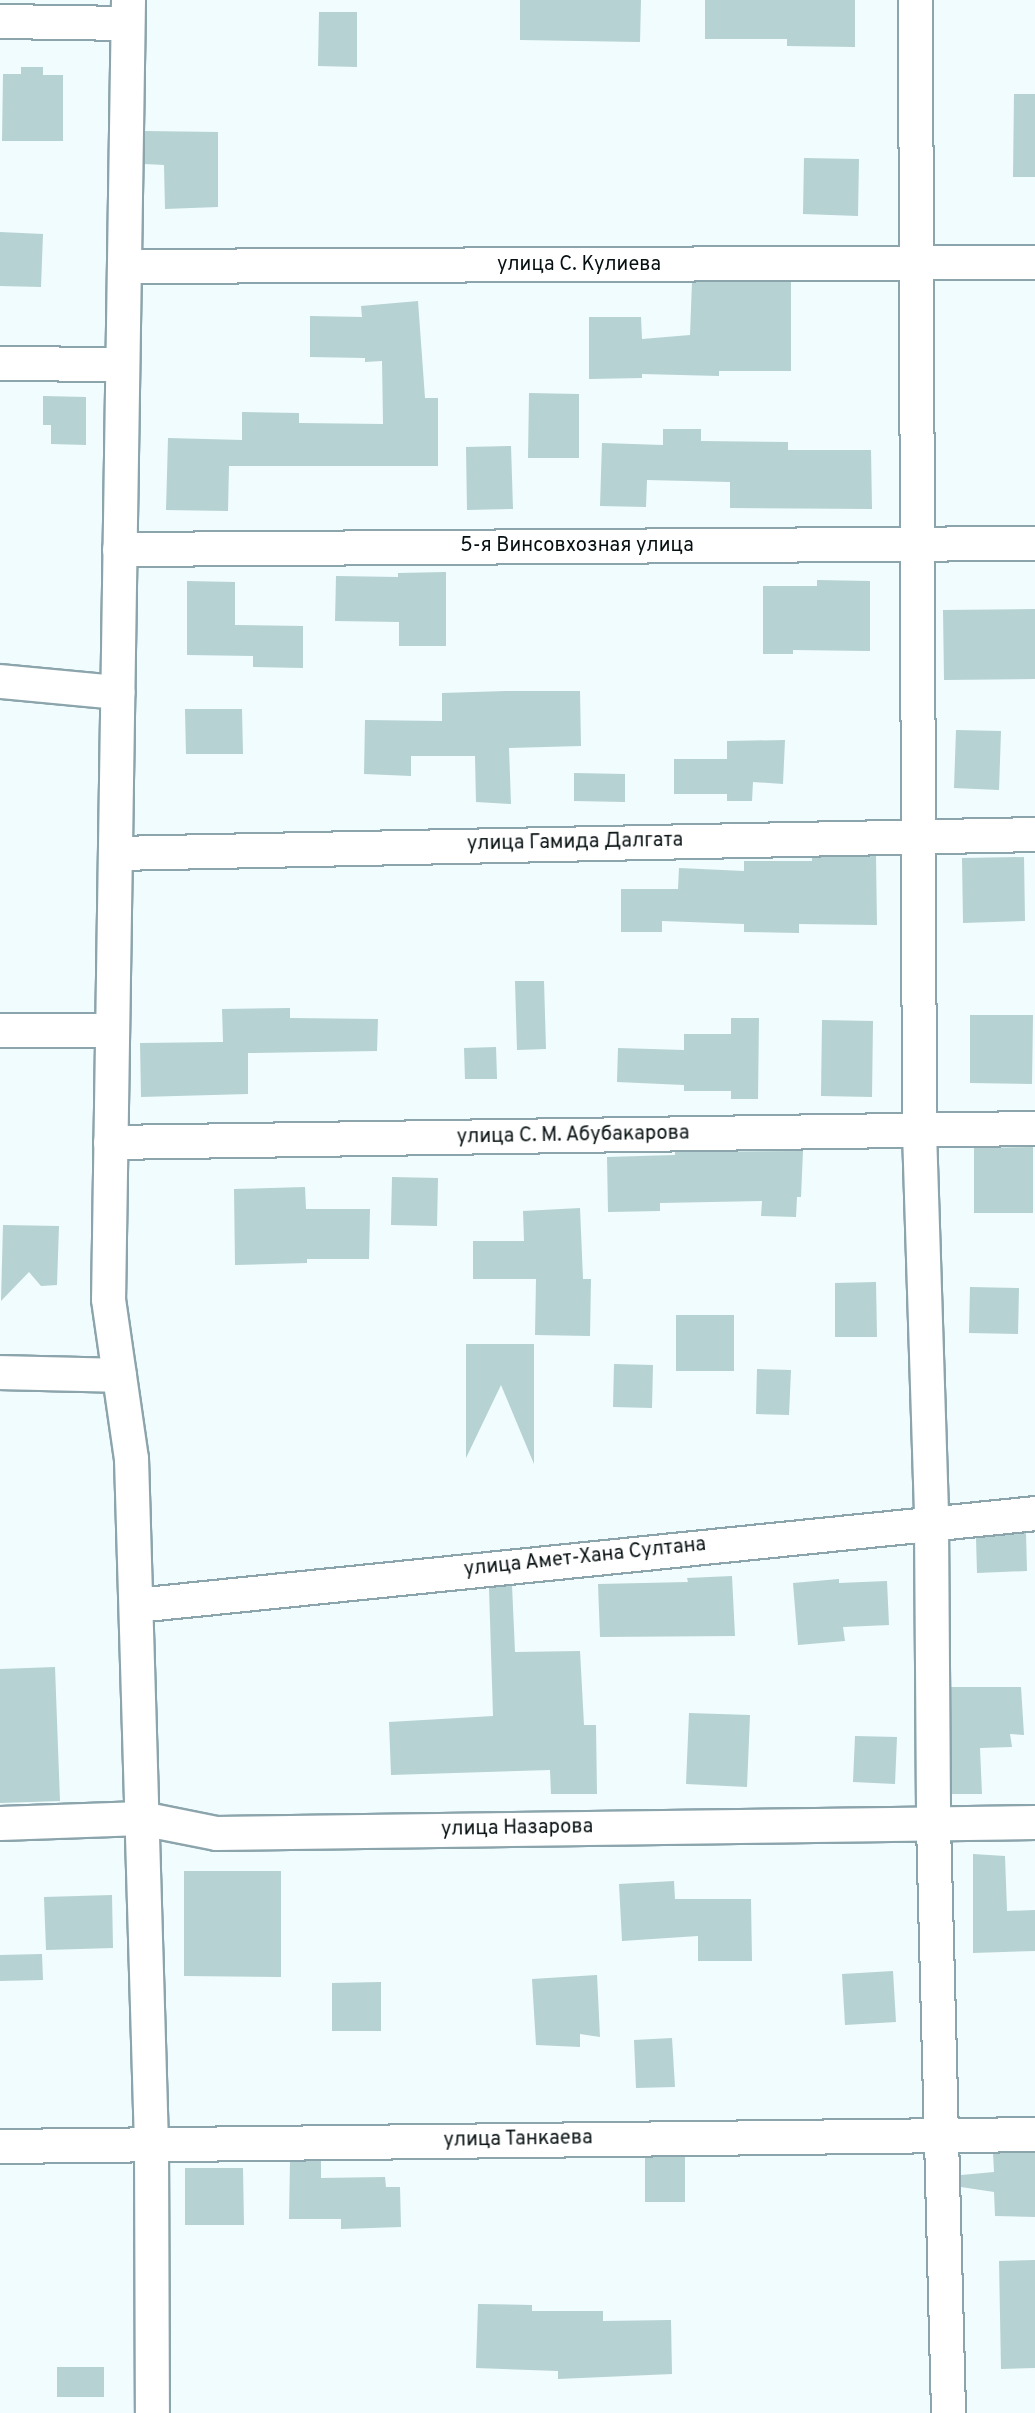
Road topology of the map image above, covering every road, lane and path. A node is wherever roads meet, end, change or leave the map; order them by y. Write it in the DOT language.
graph roads {
  1 [pos="915,0"];
  2 [pos="128,11"];
  3 [pos="0,21"];
  4 [pos="1035,262"];
  5 [pos="916,264"];
  6 [pos="124,266"];
  7 [pos="0,363"];
  8 [pos="122,364"];
  9 [pos="1035,543"];
  10 [pos="917,544"];
  11 [pos="119,549"];
  12 [pos="0,681"];
  13 [pos="117,692"];
  14 [pos="1035,834"];
  15 [pos="918,835"];
  16 [pos="114,853"];
  17 [pos="0,1030"];
  18 [pos="112,1030"];
  19 [pos="1035,1128"];
  20 [pos="919,1131"];
  21 [pos="110,1142"];
  22 [pos="0,1372"];
  23 [pos="119,1376"];
  24 [pos="1035,1513"];
  25 [pos="931,1522"];
  26 [pos="135,1605"];
  27 [pos="141,1818"];
  28 [pos="1035,1822"];
  29 [pos="0,1823"];
  30 [pos="933,1823"];
  31 [pos="1035,2134"];
  32 [pos="940,2135"];
  33 [pos="151,2145"];
  34 [pos="0,2146"];
  35 [pos="152,2413"];
  36 [pos="948,2413"];
  1 -- 5 [label="street"];
  2 -- 3 [label="street"];
  2 -- 6 [label="street"];
  4 -- 5 [label="street, улица С. Кулиева"];
  5 -- 6 [label="street, улица С. Кулиева"];
  5 -- 10 [label="street"];
  6 -- 8 [label="street"];
  7 -- 8 [label="street"];
  8 -- 11 [label="street"];
  9 -- 10 [label="street, 5-я Винсовхозная улица"];
  10 -- 11 [label="street, 5-я Винсовхозная улица"];
  10 -- 15 [label="street"];
  11 -- 13 [label="street"];
  12 -- 13 [label="street"];
  13 -- 16 [label="street"];
  14 -- 15 [label="street, улица Гамида Далгата"];
  15 -- 16 [label="street, улица Гамида Далгата"];
  15 -- 20 [label="street"];
  16 -- 18 [label="street"];
  17 -- 18 [label="street"];
  18 -- 21 [label="street"];
  19 -- 20 [label="street, улица С. М. Абубакарова"];
  20 -- 21 [label="street, улица С. М. Абубакарова"];
  20 -- 25 [label="street"];
  21 -- 23 [label="street"];
  22 -- 23 [label="street"];
  23 -- 26 [label="street"];
  24 -- 25 [label="street, улица Амет-Хана Султана"];
  25 -- 26 [label="street, улица Амет-Хана Султана"];
  25 -- 30 [label="street"];
  26 -- 27 [label="street"];
  27 -- 29 [label="street, улица Назарова"];
  27 -- 30 [label="street, улица Назарова"];
  27 -- 33 [label="street"];
  28 -- 30 [label="street, улица Назарова"];
  30 -- 32 [label="street"];
  31 -- 32 [label="street, улица Танкаева"];
  32 -- 33 [label="street, улица Танкаева"];
  32 -- 36 [label="street"];
  33 -- 34 [label="street, улица Танкаева"];
  33 -- 35 [label="street"];
}
